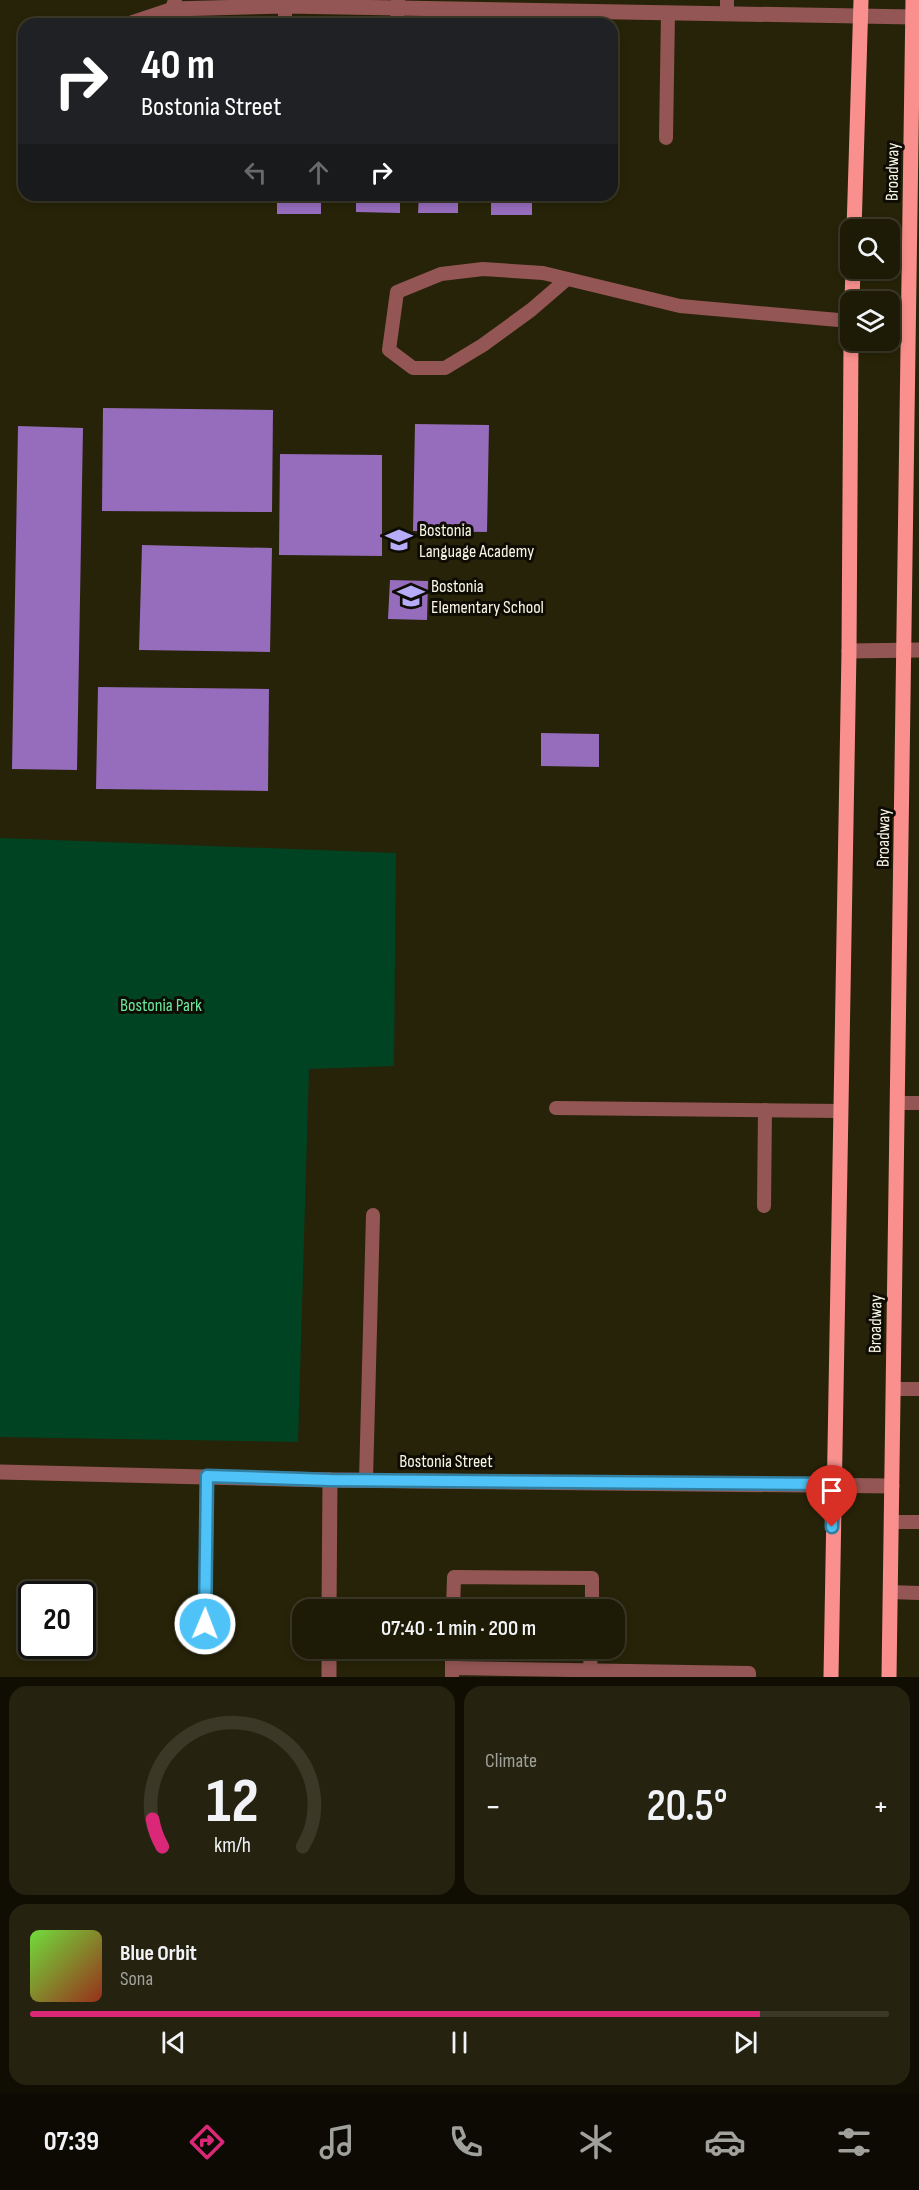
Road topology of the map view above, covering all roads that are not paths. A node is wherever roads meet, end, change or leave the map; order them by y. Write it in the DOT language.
graph roads {
  1 [pos="861,0"];
  2 [pos="913,0"];
  3 [pos="173,4"];
  4 [pos="471,5"];
  5 [pos="285,6"];
  6 [pos="727,7"];
  7 [pos="398,11"];
  8 [pos="668,13"];
  9 [pos="860,17"];
  10 [pos="913,17"];
  11 [pos="141,18"];
  12 [pos="285,18"];
  13 [pos="584,18"];
  14 [pos="666,138"];
  15 [pos="854,219"];
  16 [pos="915,248"];
  17 [pos="567,279"];
  18 [pos="840,320"];
  19 [pos="851,351"];
  20 [pos="914,415"];
  21 [pos="912,650"];
  22 [pos="849,651"];
  23 [pos="898,1103"];
  24 [pos="919,1103"];
  25 [pos="556,1108"];
  26 [pos="765,1110"];
  27 [pos="840,1111"];
  28 [pos="764,1206"];
  29 [pos="373,1215"];
  30 [pos="893,1389"];
  31 [pos="919,1389"];
  32 [pos="0,1472"];
  33 [pos="207,1476"];
  34 [pos="330,1480"];
  35 [pos="366,1480"];
  36 [pos="833,1484"];
  37 [pos="891,1486"];
  38 [pos="891,1522"];
  39 [pos="919,1522"];
  40 [pos="890,1592"];
  41 [pos="919,1593"];
  42 [pos="329,1599"];
  43 [pos="453,1599"];
  44 [pos="592,1599"];
  45 [pos="205,1624"];
  46 [pos="329,1659"];
  47 [pos="591,1659"];
  48 [pos="590,1671"];
  49 [pos="452,1672"];
  50 [pos="328,1677"];
  51 [pos="748,1677"];
  52 [pos="831,1677"];
  53 [pos="889,1677"];
  1 -- 9 [label="main road, Broadway"];
  2 -- 10 [label="main road, Broadway"];
  3 -- 5 [label="street"];
  3 -- 11 [label="lane"];
  4 -- 7 [label="street"];
  4 -- 13 [label="street"];
  5 -- 7 [label="street"];
  5 -- 12 [label="lane"];
  6 -- 8 [label="street"];
  6 -- 9 [label="street"];
  8 -- 13 [label="street"];
  8 -- 14 [label="lane"];
  9 -- 10 [label="street"];
  9 -- 15 [label="main road, Broadway"];
  10 -- 16 [label="main road, Broadway"];
  16 -- 20 [label="main road, Broadway"];
  17 -- 17 [label="lane"];
  17 -- 18 [label="lane"];
  19 -- 22 [label="main road, Broadway"];
  20 -- 21 [label="main road, Broadway"];
  21 -- 22 [label="street"];
  21 -- 23 [label="main road, Broadway"];
  22 -- 27 [label="main road, Broadway"];
  23 -- 24 [label="lane"];
  23 -- 30 [label="main road, Broadway"];
  25 -- 26 [label="lane"];
  26 -- 27 [label="lane"];
  26 -- 28 [label="lane"];
  27 -- 36 [label="main road, Broadway"];
  29 -- 35 [label="lane"];
  30 -- 31 [label="lane"];
  30 -- 37 [label="main road, Broadway"];
  32 -- 33 [label="street, Bostonia Street"];
  33 -- 34 [label="street, Bostonia Street"];
  33 -- 45 [label="lane"];
  34 -- 35 [label="street, Bostonia Street"];
  34 -- 42 [label="street"];
  35 -- 36 [label="street, Bostonia Street"];
  36 -- 37 [label="street, Bostonia Street"];
  36 -- 52 [label="main road, Broadway"];
  37 -- 38 [label="main road, Broadway"];
  38 -- 39 [label="lane"];
  38 -- 40 [label="main road, Broadway"];
  40 -- 41 [label="lane"];
  40 -- 53 [label="main road, Broadway"];
  43 -- 44 [label="lane"];
  46 -- 50 [label="street"];
  47 -- 48 [label="lane"];
  48 -- 49 [label="lane"];
  48 -- 51 [label="lane"];
}
